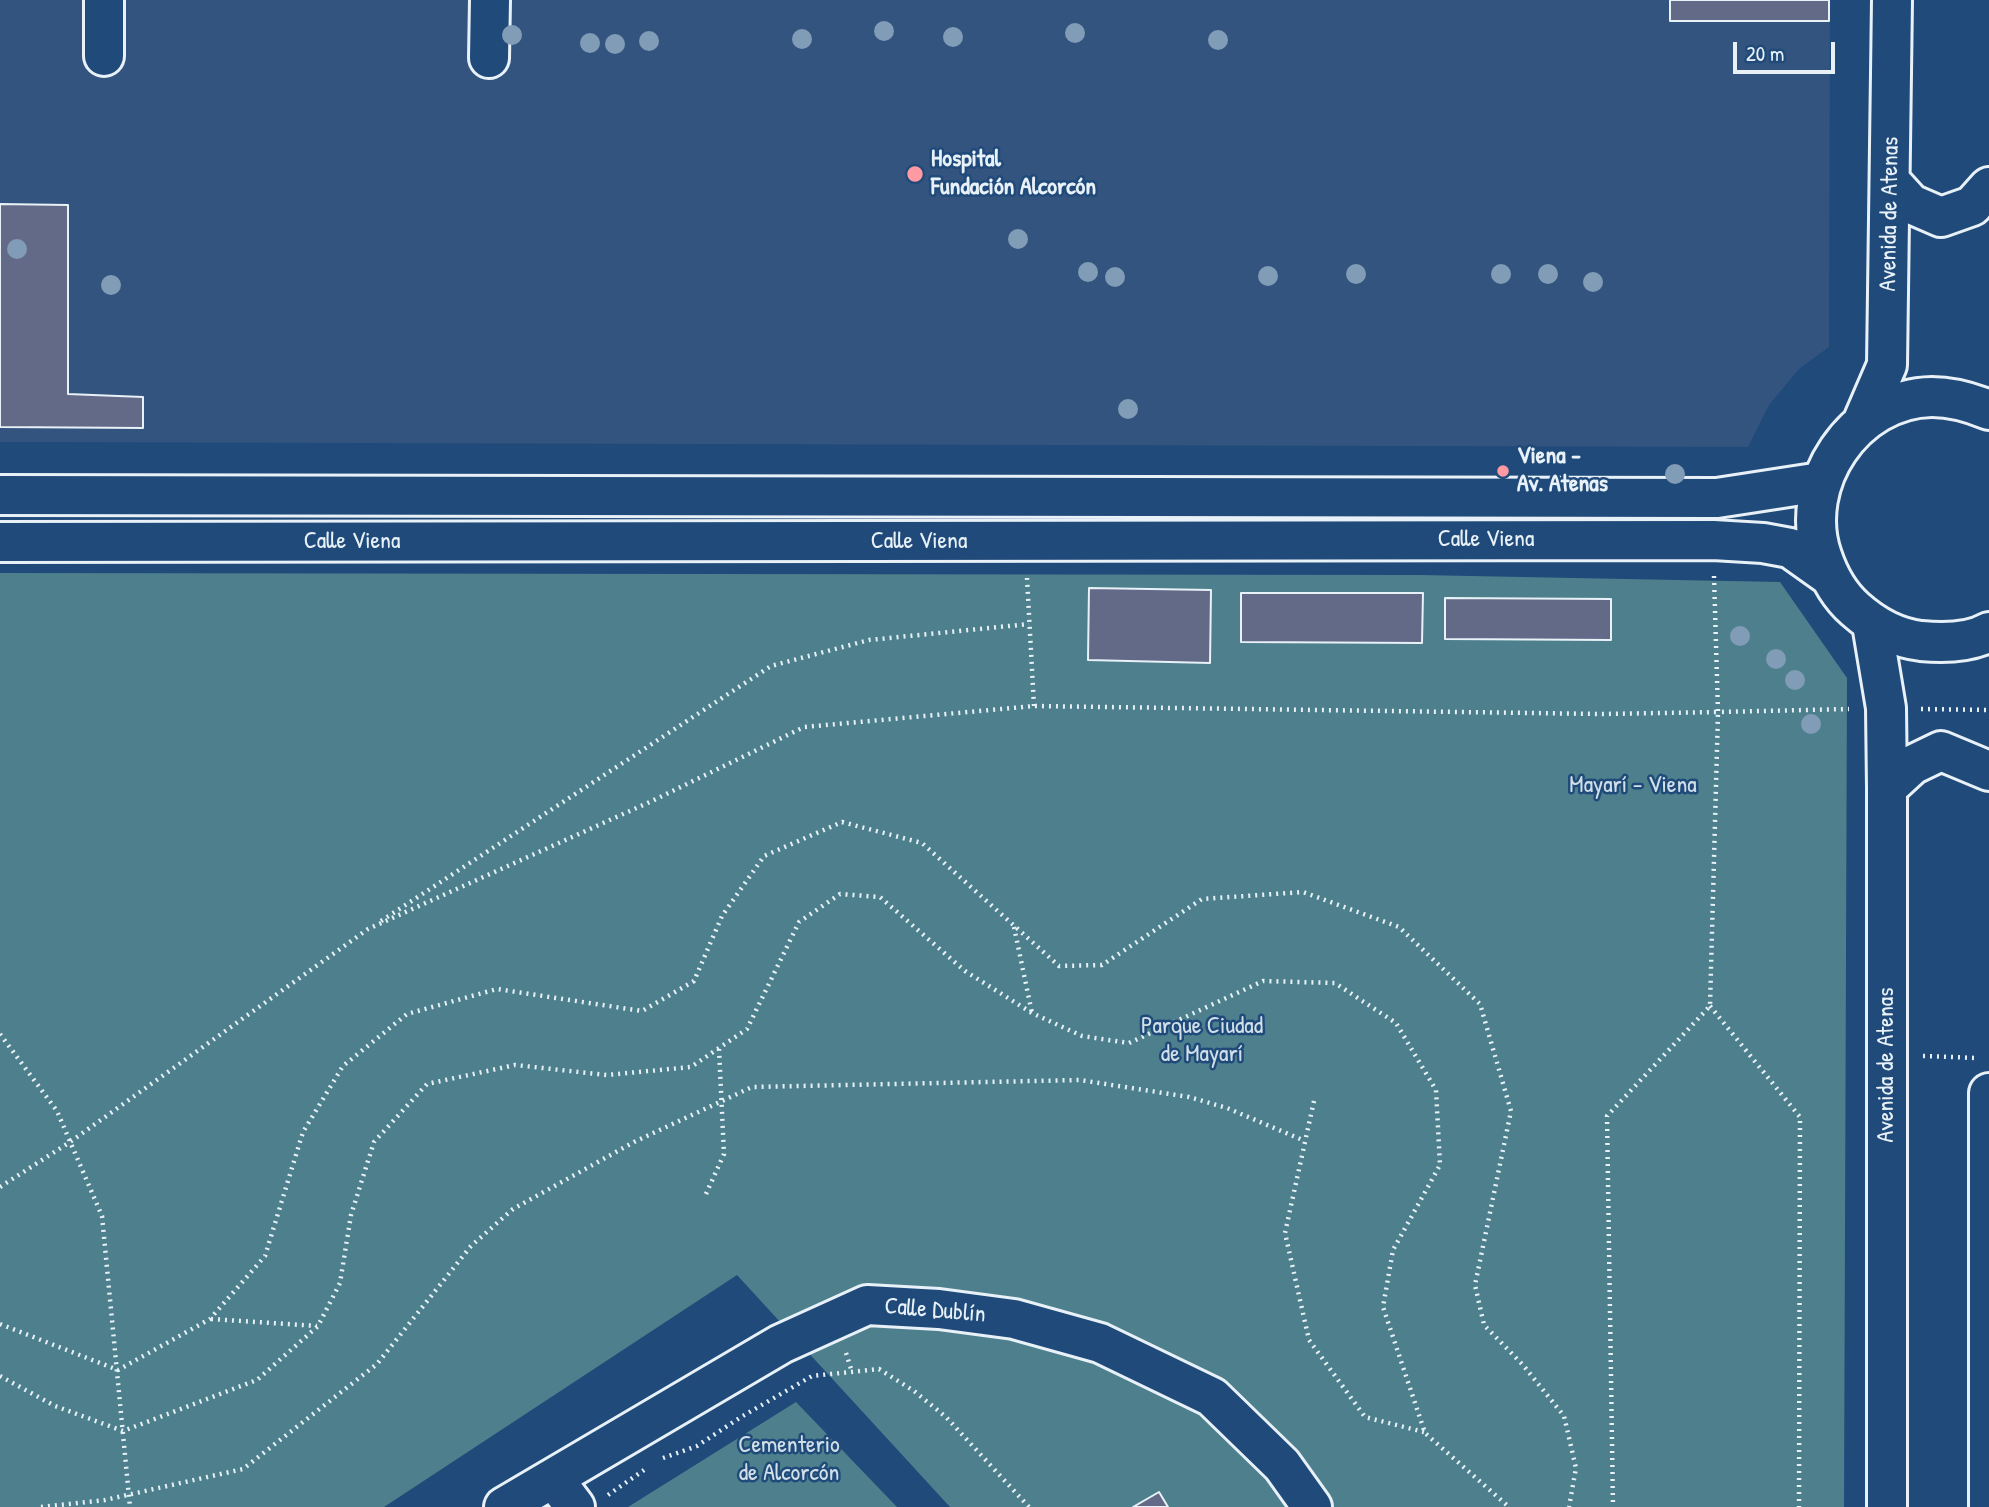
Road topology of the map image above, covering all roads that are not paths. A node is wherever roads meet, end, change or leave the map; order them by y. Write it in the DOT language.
graph roads {
  1 [pos="104,0"];
  2 [pos="490,0"];
  3 [pos="1892,0"];
  4 [pos="104,56"];
  5 [pos="489,58"];
  6 [pos="1891,182"];
  7 [pos="1989,187"];
  8 [pos="1989,410"];
  9 [pos="1862,423"];
  10 [pos="1821,482"];
  11 [pos="0,495"];
  12 [pos="0,542"];
  13 [pos="1828,575"];
  14 [pos="1872,624"];
  15 [pos="1989,632"];
  16 [pos="1989,771"];
  17 [pos="1887,788"];
  18 [pos="1989,1093"];
  19 [pos="576,1495"];
  20 [pos="504,1507"];
  21 [pos="1312,1507"];
  22 [pos="1887,1507"];
  23 [pos="1989,1507"];
  1 -- 4 [label="street"];
  2 -- 5 [label="street"];
  3 -- 6 [label="street, Avenida de Atenas"];
  6 -- 7 [label="street"];
  6 -- 9 [label="street, Avenida de Atenas"];
  8 -- 9 [label="street"];
  9 -- 10 [label="street"];
  10 -- 11 [label="street, Calle Viena"];
  10 -- 13 [label="street"];
  12 -- 13 [label="street, Calle Viena"];
  13 -- 14 [label="street"];
  14 -- 15 [label="street"];
  14 -- 17 [label="street, Avenida de Atenas"];
  16 -- 17 [label="street"];
  17 -- 22 [label="street, Avenida de Atenas"];
  18 -- 23 [label="street"];
  19 -- 20 [label="street, Calle Dublín"];
  19 -- 21 [label="street, Calle Dublín"];
}
